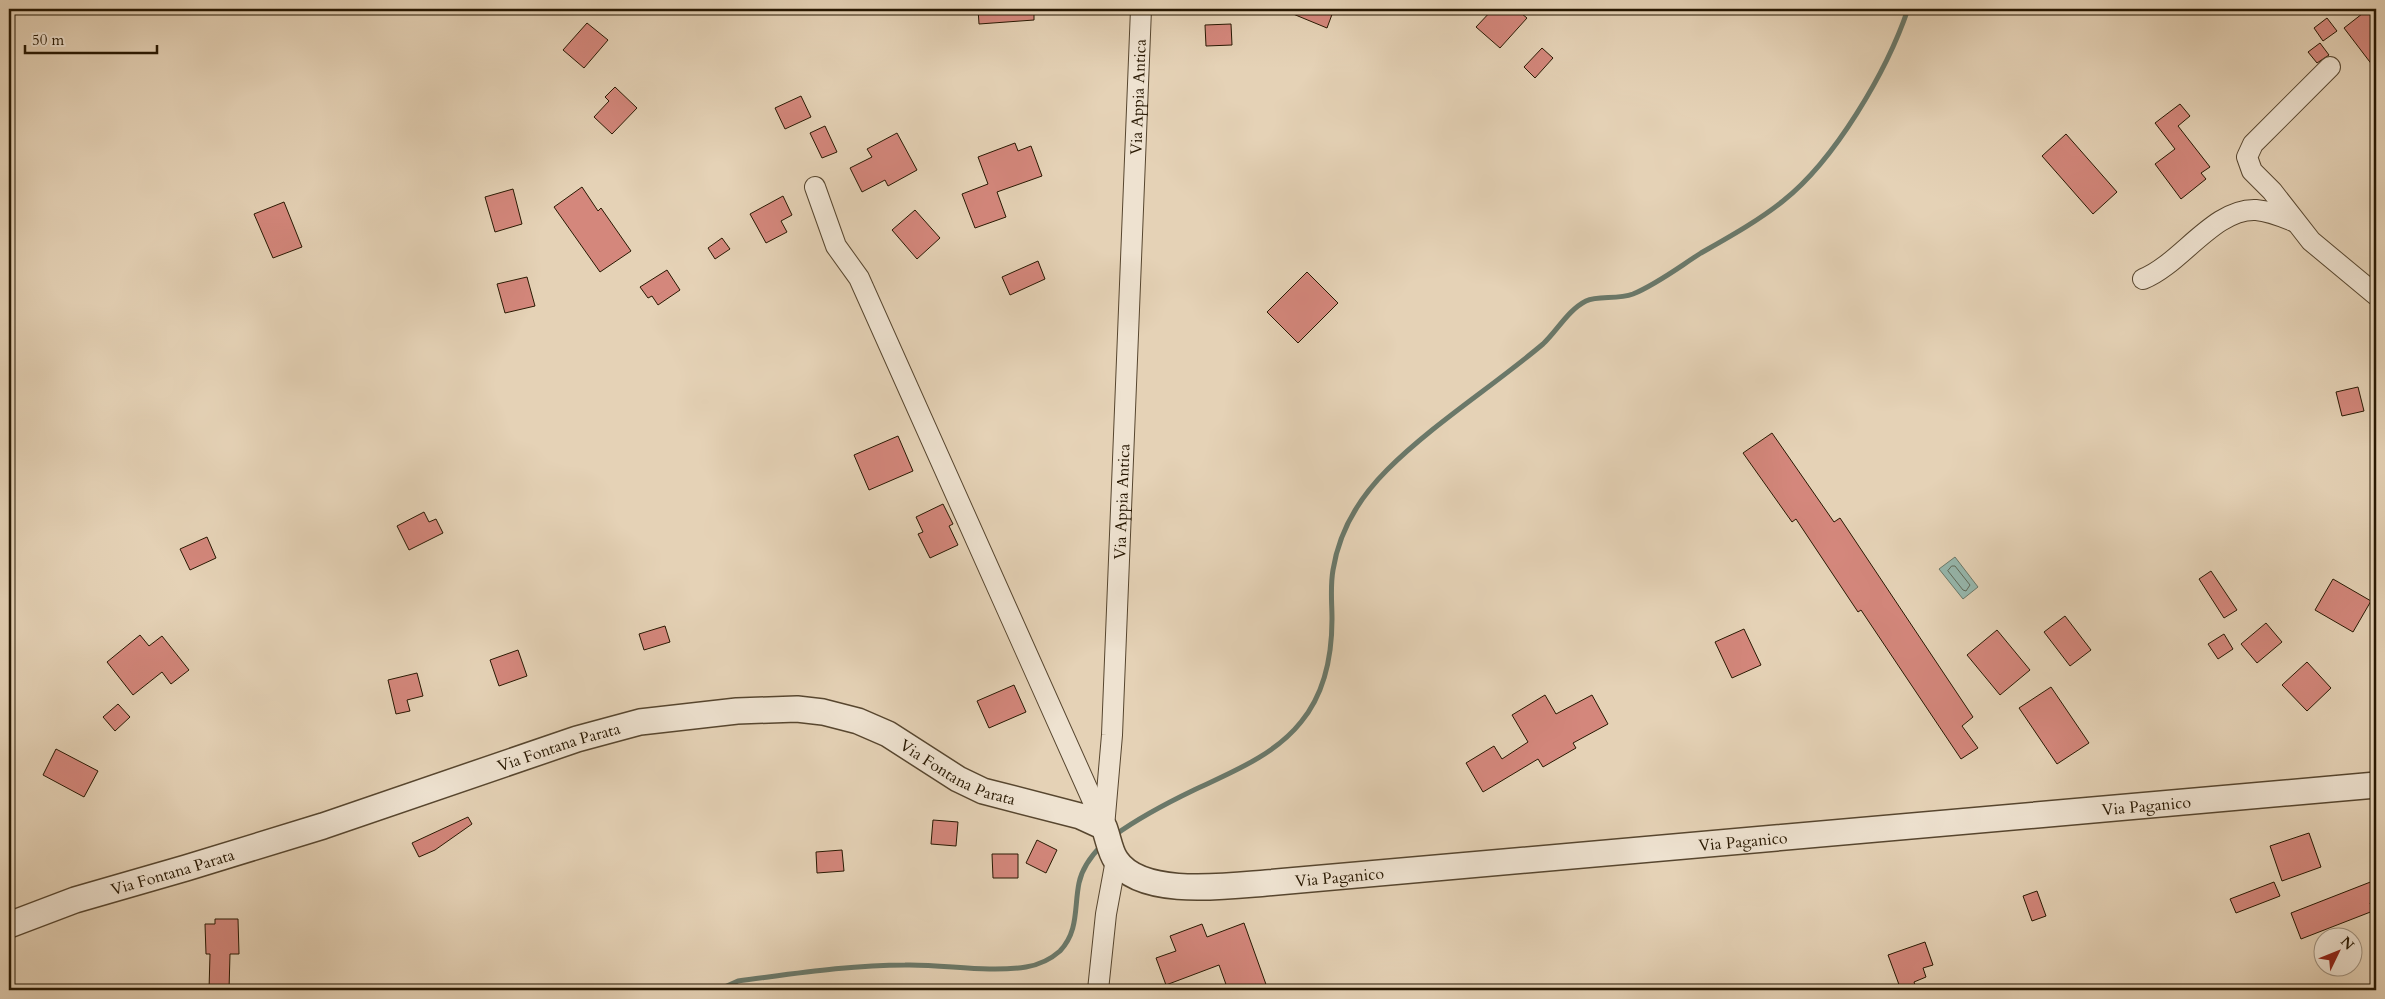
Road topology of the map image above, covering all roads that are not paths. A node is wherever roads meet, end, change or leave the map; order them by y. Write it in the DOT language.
graph roads {
  1 [pos="1142,9"];
  2 [pos="2330,67"];
  3 [pos="814,187"];
  4 [pos="2294,221"];
  5 [pos="2143,279"];
  6 [pos="2376,295"];
  7 [pos="1110,763"];
  8 [pos="1079,770"];
  9 [pos="2376,785"];
  10 [pos="1104,827"];
  11 [pos="1116,860"];
  12 [pos="9,925"];
  13 [pos="1098,990"];
  1 -- 7 [label="street, Via Appia Antica"];
  2 -- 4 [label="street"];
  3 -- 8 [label="street"];
  4 -- 5 [label="street"];
  4 -- 6 [label="street"];
  7 -- 8 [label="street"];
  7 -- 10 [label="street, Via Appia Antica"];
  8 -- 10 [label="street"];
  9 -- 11 [label="street, Via Paganico"];
  10 -- 11 [label="street, Via Appia Antica"];
  10 -- 12 [label="street, Via Fontana Parata"];
  11 -- 13 [label="street"];
}
